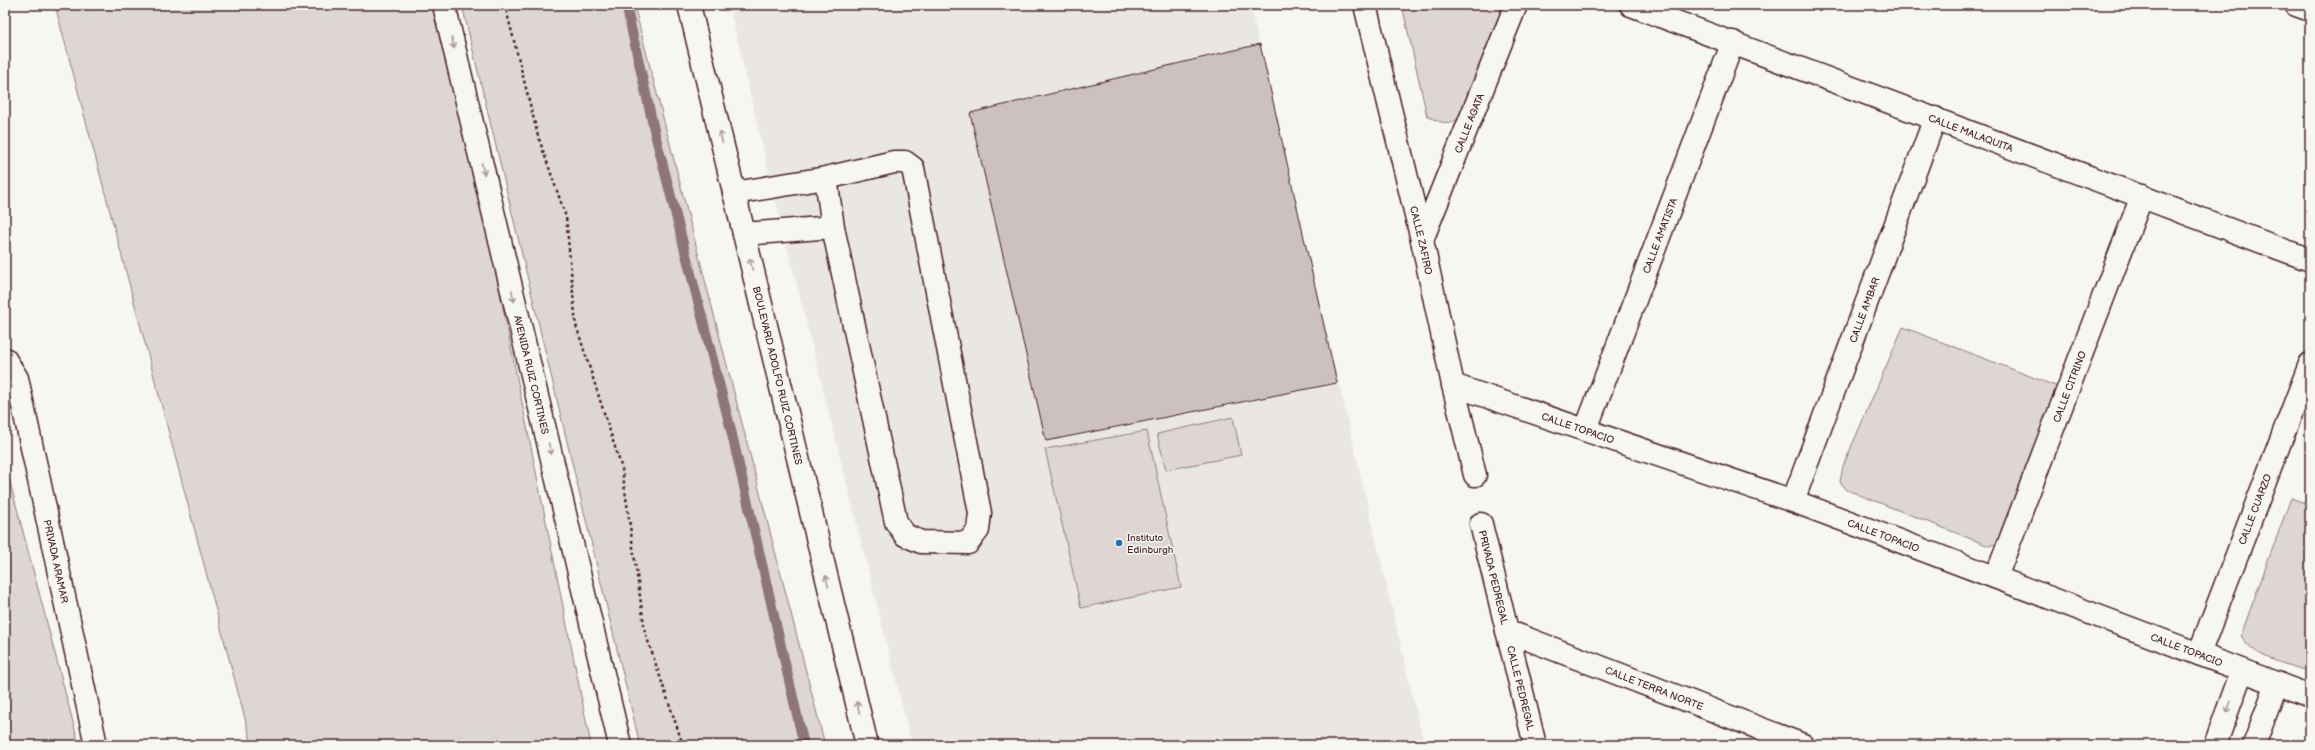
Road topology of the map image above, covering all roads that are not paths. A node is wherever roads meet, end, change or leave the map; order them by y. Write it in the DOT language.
graph roads {
  1 [pos="444,5"];
  2 [pos="689,5"];
  3 [pos="1365,5"];
  4 [pos="1516,5"];
  5 [pos="1632,5"];
  6 [pos="2296,5"];
  7 [pos="2310,10"];
  8 [pos="1733,42"];
  9 [pos="1936,118"];
  10 [pos="826,178"];
  11 [pos="734,193"];
  12 [pos="2142,196"];
  13 [pos="834,228"];
  14 [pos="744,234"];
  15 [pos="1422,240"];
  16 [pos="2310,260"];
  17 [pos="5,359"];
  18 [pos="2310,364"];
  19 [pos="1453,385"];
  20 [pos="1586,429"];
  21 [pos="1475,475"];
  22 [pos="1793,501"];
  23 [pos="1481,524"];
  24 [pos="1996,577"];
  25 [pos="1507,630"];
  26 [pos="2199,654"];
  27 [pos="2242,671"];
  28 [pos="2276,683"];
  29 [pos="2310,696"];
  30 [pos="96,745"];
  31 [pos="620,745"];
  32 [pos="867,745"];
  33 [pos="1535,745"];
  34 [pos="1802,745"];
  35 [pos="2216,745"];
  36 [pos="2254,745"];
  1 -- 31 [label="street, AVENIDA RUIZ CORTINES, one-way"];
  11 -- 2 [label="street, BOULEVARD ADOLFO RUIZ CORTINES, one-way"];
  3 -- 15 [label="street, CALLE ZAFIRO"];
  4 -- 15 [label="street, CALLE AGATA"];
  5 -- 8 [label="street, CALLE MALAQUITA"];
  6 -- 7 [label="street"];
  8 -- 9 [label="street, CALLE MALAQUITA"];
  8 -- 20 [label="street, CALLE AMATISTA"];
  9 -- 12 [label="street, CALLE MALAQUITA"];
  9 -- 22 [label="street, CALLE AMBAR"];
  10 -- 11 [label="street"];
  10 -- 13 [label="street"];
  10 -- 13 [label="street"];
  11 -- 14 [label="street, BOULEVARD ADOLFO RUIZ CORTINES"];
  12 -- 16 [label="street, CALLE MALAQUITA"];
  12 -- 24 [label="street, CALLE CITRINO"];
  13 -- 14 [label="street"];
  32 -- 14 [label="street, BOULEVARD ADOLFO RUIZ CORTINES, one-way"];
  15 -- 19 [label="street, CALLE ZAFIRO"];
  17 -- 30 [label="street, PRIVADA ARAMAR"];
  18 -- 26 [label="street, CALLE CUARZO"];
  19 -- 20 [label="street, CALLE TOPACIO"];
  19 -- 21 [label="street, CALLE ZAFIRO"];
  20 -- 22 [label="street, CALLE TOPACIO"];
  22 -- 24 [label="street, CALLE TOPACIO"];
  23 -- 25 [label="street, PRIVADA PEDREGAL"];
  24 -- 26 [label="street, CALLE TOPACIO"];
  25 -- 33 [label="street, CALLE PEDREGAL"];
  25 -- 34 [label="street, CALLE TERRA NORTE"];
  26 -- 27 [label="street, CALLE TOPACIO"];
  27 -- 28 [label="street, CALLE TOPACIO"];
  27 -- 35 [label="street, one-way"];
  28 -- 29 [label="street, CALLE TOPACIO"];
  28 -- 36 [label="street"];
}
